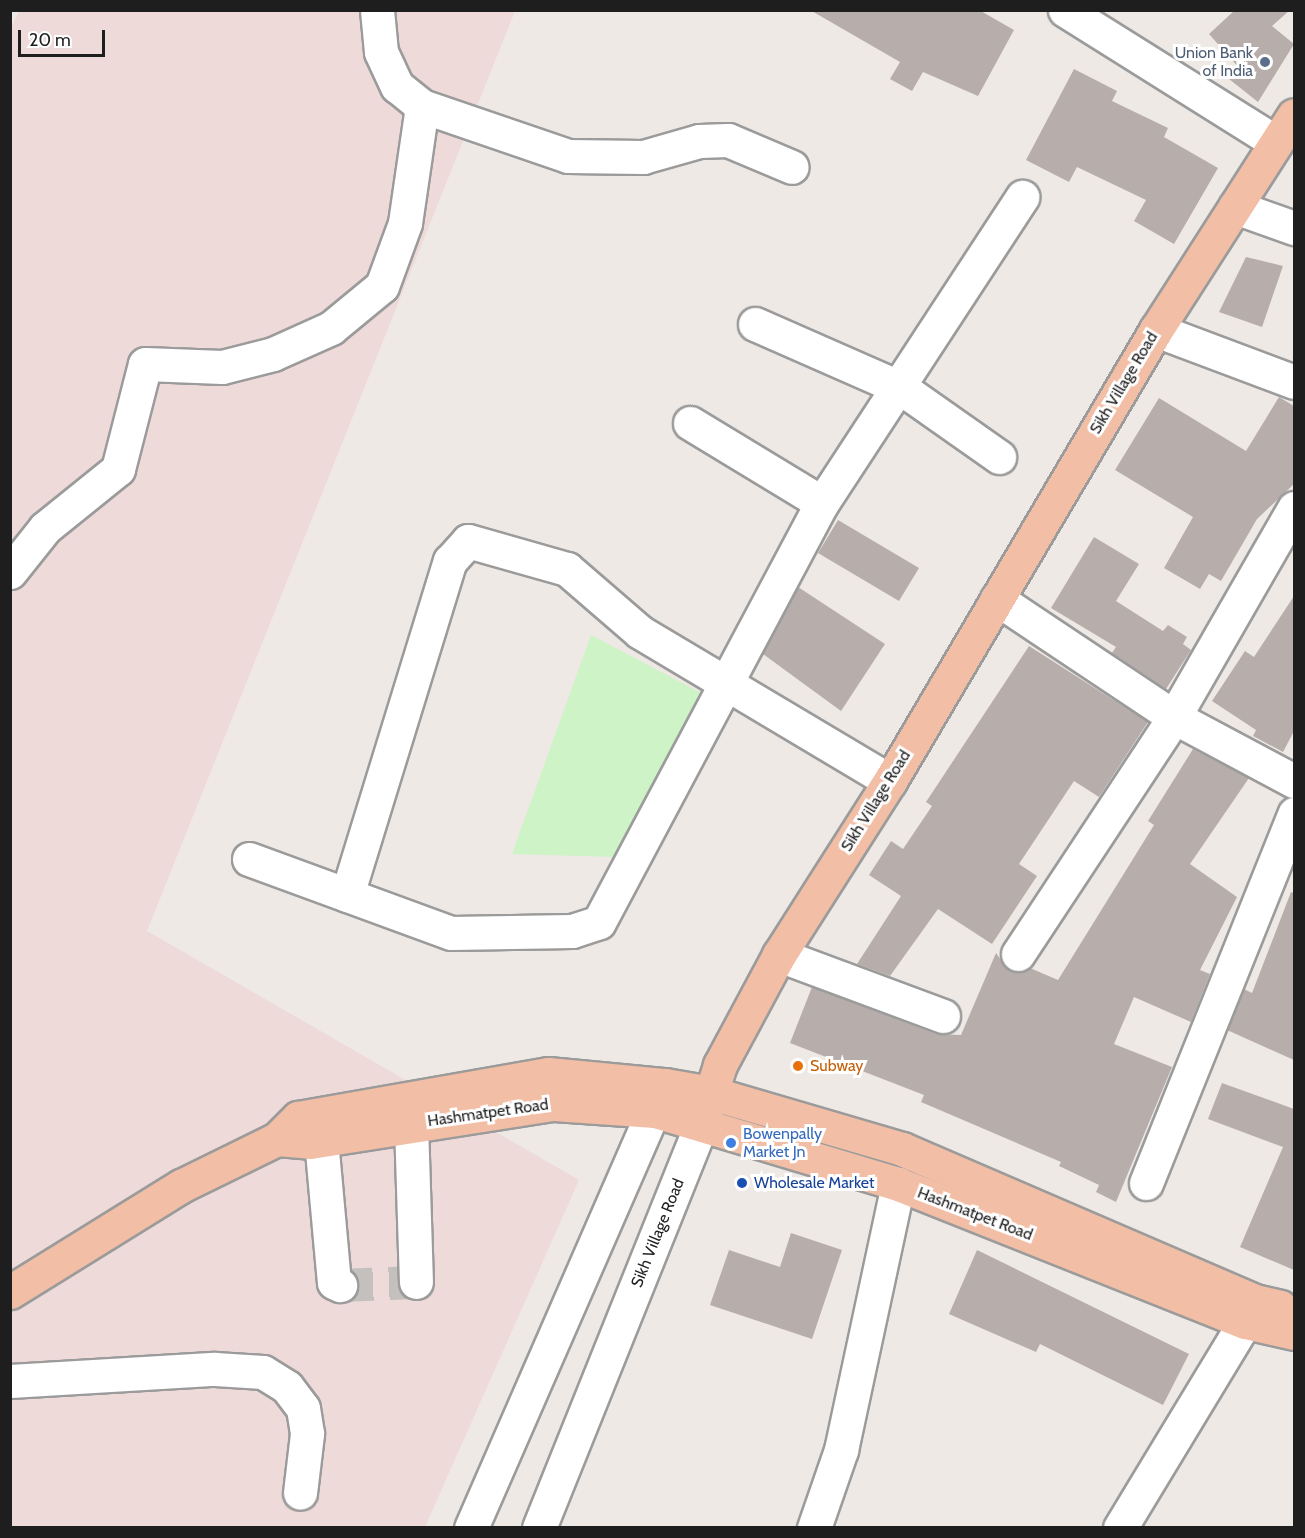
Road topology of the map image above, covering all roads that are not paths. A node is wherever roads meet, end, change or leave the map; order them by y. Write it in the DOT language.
graph roads {
  1 [pos="377,10"];
  2 [pos="1065,10"];
  3 [pos="422,106"];
  4 [pos="1294,115"];
  5 [pos="1274,141"];
  6 [pos="792,167"];
  7 [pos="1022,196"];
  8 [pos="1235,207"];
  9 [pos="1294,228"];
  10 [pos="755,324"];
  11 [pos="1156,330"];
  12 [pos="1294,382"];
  13 [pos="901,388"];
  14 [pos="690,423"];
  15 [pos="999,457"];
  16 [pos="822,503"];
  17 [pos="1294,508"];
  18 [pos="10,572"];
  19 [pos="997,599"];
  20 [pos="725,683"];
  21 [pos="1174,717"];
  22 [pos="890,781"];
  23 [pos="1294,781"];
  24 [pos="1294,814"];
  25 [pos="249,859"];
  26 [pos="347,895"];
  27 [pos="1018,954"];
  28 [pos="779,955"];
  29 [pos="943,1016"];
  30 [pos="711,1093"];
  31 [pos="660,1098"];
  32 [pos="411,1124"];
  33 [pos="701,1124"];
  34 [pos="278,1139"];
  35 [pos="321,1140"];
  36 [pos="1146,1182"];
  37 [pos="898,1184"];
  38 [pos="416,1282"];
  39 [pos="340,1285"];
  40 [pos="10,1292"];
  41 [pos="1294,1310"];
  42 [pos="1245,1322"];
  43 [pos="1294,1333"];
  44 [pos="10,1381"];
  45 [pos="300,1493"];
  46 [pos="471,1527"];
  47 [pos="539,1527"];
  48 [pos="814,1527"];
  49 [pos="1120,1527"];
  1 -- 3 [label="street"];
  2 -- 5 [label="street"];
  3 -- 6 [label="street"];
  3 -- 18 [label="street"];
  4 -- 5 [label="main road, Sikh Village Road"];
  5 -- 8 [label="main road, Sikh Village Road"];
  7 -- 13 [label="street"];
  8 -- 9 [label="street"];
  8 -- 11 [label="main road, Sikh Village Road"];
  10 -- 13 [label="street"];
  11 -- 12 [label="street"];
  11 -- 19 [label="main road, Sikh Village Road"];
  13 -- 15 [label="street"];
  13 -- 16 [label="street"];
  14 -- 16 [label="street"];
  16 -- 20 [label="street"];
  17 -- 21 [label="street"];
  19 -- 21 [label="street"];
  19 -- 22 [label="main road, Sikh Village Road"];
  20 -- 22 [label="street"];
  20 -- 26 [label="street"];
  20 -- 26 [label="street"];
  21 -- 23 [label="street"];
  21 -- 27 [label="street"];
  22 -- 28 [label="main road, Sikh Village Road"];
  24 -- 36 [label="street"];
  25 -- 26 [label="street"];
  28 -- 29 [label="street"];
  28 -- 30 [label="main road, Sikh Village Road"];
  30 -- 31 [label="main road"];
  30 -- 33 [label="main road, Sikh Village Road"];
  30 -- 41 [label="main road"];
  31 -- 32 [label="main road, Hashmatpet Road"];
  31 -- 33 [label="main road, Hashmatpet Road"];
  31 -- 34 [label="main road"];
  31 -- 46 [label="street"];
  32 -- 35 [label="main road, Hashmatpet Road"];
  32 -- 38 [label="street"];
  33 -- 37 [label="main road, Hashmatpet Road"];
  33 -- 47 [label="street, Sikh Village Road"];
  34 -- 35 [label="main road, Hashmatpet Road"];
  34 -- 40 [label="main road, Hashmatpet Road"];
  35 -- 39 [label="street"];
  37 -- 42 [label="main road, Hashmatpet Road"];
  37 -- 48 [label="street"];
  42 -- 43 [label="main road, Hashmatpet Road"];
  42 -- 49 [label="street"];
  44 -- 45 [label="street"];
}
